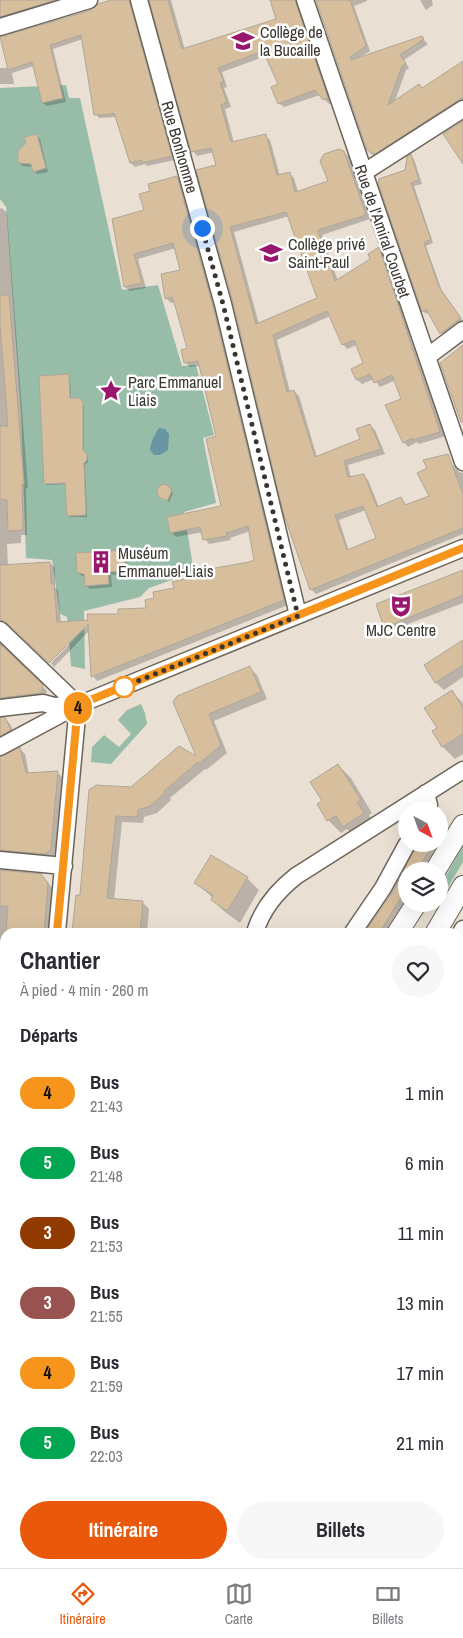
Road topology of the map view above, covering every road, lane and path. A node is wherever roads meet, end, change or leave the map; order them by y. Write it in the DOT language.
graph roads {
  1 [pos="89,0"];
  2 [pos="139,0"];
  3 [pos="305,0"];
  4 [pos="0,27"];
  5 [pos="463,109"];
  6 [pos="363,173"];
  7 [pos="463,330"];
  8 [pos="427,358"];
  9 [pos="463,462"];
  10 [pos="463,548"];
  11 [pos="298,616"];
  12 [pos="0,630"];
  13 [pos="78,705"];
  14 [pos="0,708"];
  15 [pos="0,747"];
  16 [pos="463,770"];
  17 [pos="426,793"];
  18 [pos="428,802"];
  19 [pos="463,825"];
  20 [pos="403,852"];
  21 [pos="0,860"];
  22 [pos="440,862"];
  23 [pos="64,866"];
  24 [pos="463,886"];
  25 [pos="411,912"];
  26 [pos="57,928"];
  27 [pos="256,928"];
  28 [pos="356,928"];
  29 [pos="401,928"];
  30 [pos="438,928"];
  1 -- 4 [label="street"];
  2 -- 11 [label="street, Rue Bonhomme"];
  3 -- 6 [label="street, Rue de l'Amiral Courbet"];
  5 -- 6 [label="street"];
  6 -- 8 [label="street, Rue de l'Amiral Courbet"];
  7 -- 8 [label="street"];
  8 -- 9 [label="street, Rue de l'Amiral Courbet"];
  10 -- 11 [label="street"];
  11 -- 13 [label="street"];
  12 -- 13 [label="street"];
  13 -- 14 [label="street"];
  13 -- 15 [label="street"];
  13 -- 23 [label="street"];
  16 -- 17 [label="street"];
  17 -- 18 [label="street"];
  17 -- 27 [label="street"];
  19 -- 22 [label="main road"];
  20 -- 28 [label="street"];
  21 -- 23 [label="street"];
  23 -- 26 [label="street"];
  24 -- 30 [label="main road"];
  25 -- 29 [label="main road"];
}
